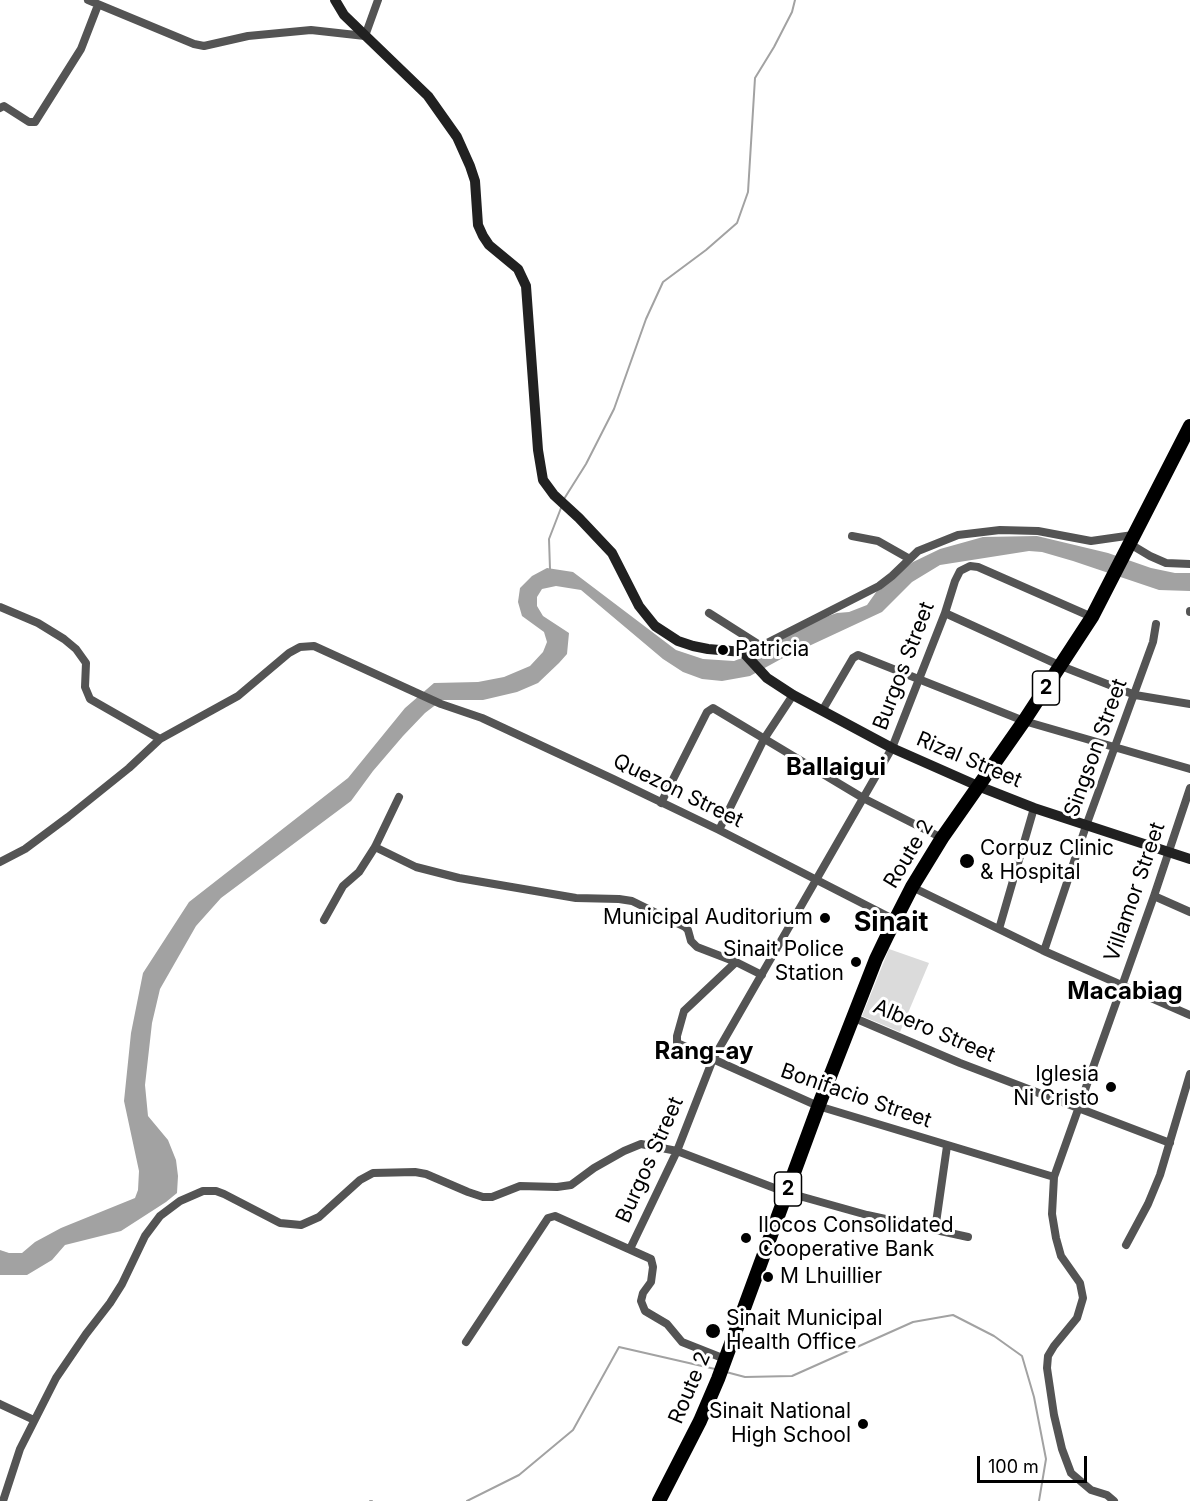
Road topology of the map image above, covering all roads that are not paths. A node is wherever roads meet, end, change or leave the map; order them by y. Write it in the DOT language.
graph roads {
  1 [pos="88,0"];
  2 [pos="334,0"];
  3 [pos="378,0"];
  4 [pos="98,5"];
  5 [pos="365,36"];
  6 [pos="0,108"];
  7 [pos="1190,426"];
  8 [pos="852,536"];
  9 [pos="1131,542"];
  10 [pos="908,558"];
  11 [pos="1190,564"];
  12 [pos="0,607"];
  13 [pos="709,613"];
  14 [pos="945,613"];
  15 [pos="1092,617"];
  16 [pos="1156,624"];
  17 [pos="761,646"];
  18 [pos="747,656"];
  19 [pos="1061,666"];
  20 [pos="918,680"];
  21 [pos="793,695"];
  22 [pos="1135,695"];
  23 [pos="1190,704"];
  24 [pos="822,711"];
  25 [pos="1024,721"];
  26 [pos="160,739"];
  27 [pos="764,739"];
  28 [pos="1116,746"];
  29 [pos="892,748"];
  30 [pos="1190,769"];
  31 [pos="978,786"];
  32 [pos="1190,788"];
  33 [pos="399,797"];
  34 [pos="863,798"];
  35 [pos="661,802"];
  36 [pos="1034,808"];
  37 [pos="1086,826"];
  38 [pos="719,830"];
  39 [pos="942,838"];
  40 [pos="375,847"];
  41 [pos="1168,853"];
  42 [pos="1190,859"];
  43 [pos="0,862"];
  44 [pos="815,880"];
  45 [pos="912,887"];
  46 [pos="1154,897"];
  47 [pos="1190,912"];
  48 [pos="324,920"];
  49 [pos="895,920"];
  50 [pos="999,929"];
  51 [pos="1044,951"];
  52 [pos="736,962"];
  53 [pos="762,975"];
  54 [pos="1122,984"];
  55 [pos="1190,1015"];
  56 [pos="852,1017"];
  57 [pos="713,1059"];
  58 [pos="1190,1074"];
  59 [pos="818,1106"];
  60 [pos="1077,1108"];
  61 [pos="1170,1143"];
  62 [pos="947,1146"];
  63 [pos="677,1151"];
  64 [pos="1054,1177"];
  65 [pos="787,1192"];
  66 [pos="935,1230"];
  67 [pos="968,1237"];
  68 [pos="1126,1245"];
  69 [pos="630,1249"];
  70 [pos="466,1342"];
  71 [pos="725,1360"];
  72 [pos="0,1404"];
  73 [pos="34,1420"];
  74 [pos="3,1501"];
  75 [pos="659,1501"];
  76 [pos="1114,1501"];
  1 -- 4 [label="street"];
  2 -- 5 [label="street"];
  3 -- 5 [label="street"];
  4 -- 5 [label="street"];
  4 -- 6 [label="street"];
  5 -- 18 [label="street"];
  7 -- 9 [label="highway, Route 2 / 2"];
  8 -- 10 [label="street"];
  9 -- 10 [label="street"];
  9 -- 11 [label="street"];
  9 -- 15 [label="highway, Route 2 / 2"];
  10 -- 17 [label="street"];
  12 -- 26 [label="street"];
  13 -- 17 [label="street"];
  14 -- 15 [label="street, Burgos Street"];
  14 -- 19 [label="street"];
  14 -- 20 [label="street, Burgos Street"];
  15 -- 19 [label="highway, Route 2 / 2"];
  16 -- 22 [label="street, Singson Street"];
  17 -- 18 [label="street"];
  18 -- 21 [label="street, Rizal Street"];
  19 -- 22 [label="street"];
  19 -- 25 [label="highway, Route 2 / 2"];
  20 -- 24 [label="street"];
  20 -- 25 [label="street"];
  20 -- 29 [label="street, Burgos Street"];
  21 -- 24 [label="street, Rizal Street"];
  21 -- 27 [label="street"];
  22 -- 23 [label="street"];
  22 -- 28 [label="street, Singson Street"];
  24 -- 29 [label="street, Rizal Street"];
  25 -- 28 [label="street"];
  25 -- 31 [label="highway, Route 2 / 2"];
  26 -- 35 [label="street, Quezon Street"];
  26 -- 43 [label="street, Quezon Street"];
  27 -- 34 [label="street"];
  27 -- 35 [label="street"];
  27 -- 38 [label="street"];
  28 -- 30 [label="street"];
  28 -- 37 [label="street, Singson Street"];
  29 -- 31 [label="street, Rizal Street"];
  29 -- 34 [label="street, Burgos Street"];
  31 -- 36 [label="street, Rizal Street"];
  31 -- 39 [label="highway, Route 2 / 2"];
  32 -- 41 [label="street, Villamor Street"];
  33 -- 40 [label="street"];
  34 -- 39 [label="street"];
  34 -- 44 [label="street, Burgos Street"];
  35 -- 38 [label="street, Quezon Street"];
  36 -- 37 [label="street, Rizal Street"];
  36 -- 50 [label="street"];
  37 -- 41 [label="street, Rizal Street"];
  37 -- 51 [label="street, Singson Street"];
  38 -- 44 [label="street, Quezon Street"];
  39 -- 45 [label="highway, Route 2 / 2"];
  40 -- 48 [label="street"];
  40 -- 52 [label="street"];
  41 -- 42 [label="street, Rizal Street"];
  41 -- 46 [label="street, Villamor Street"];
  44 -- 49 [label="street, Quezon Street"];
  44 -- 53 [label="street, Burgos Street"];
  45 -- 49 [label="highway, Route 2 / 2"];
  45 -- 50 [label="street"];
  46 -- 47 [label="street"];
  46 -- 54 [label="street, Villamor Street"];
  49 -- 56 [label="highway, Route 2 / 2"];
  50 -- 51 [label="street"];
  51 -- 54 [label="street"];
  52 -- 53 [label="street"];
  52 -- 57 [label="street, Bonifacio Street"];
  53 -- 57 [label="street, Burgos Street"];
  54 -- 55 [label="street"];
  54 -- 60 [label="street, Villamor Street"];
  56 -- 59 [label="highway, Route 2 / 2"];
  56 -- 60 [label="street, Albero Street"];
  57 -- 59 [label="street, Bonifacio Street"];
  57 -- 63 [label="street, Burgos Street"];
  58 -- 61 [label="street"];
  59 -- 62 [label="street, Bonifacio Street"];
  59 -- 65 [label="highway, Route 2 / 2"];
  60 -- 61 [label="street, Albero Street"];
  60 -- 64 [label="street, Villamor Street"];
  61 -- 68 [label="street"];
  62 -- 64 [label="street, Bonifacio Street"];
  62 -- 66 [label="street"];
  63 -- 65 [label="street"];
  63 -- 69 [label="street, Burgos Street"];
  63 -- 73 [label="street"];
  64 -- 76 [label="street, Villamor Street"];
  65 -- 66 [label="street"];
  65 -- 71 [label="highway, Route 2 / 2"];
  66 -- 67 [label="street"];
  69 -- 70 [label="street"];
  69 -- 71 [label="street"];
  71 -- 75 [label="highway, Route 2 / 2"];
  72 -- 73 [label="street"];
  73 -- 74 [label="street"];
}
